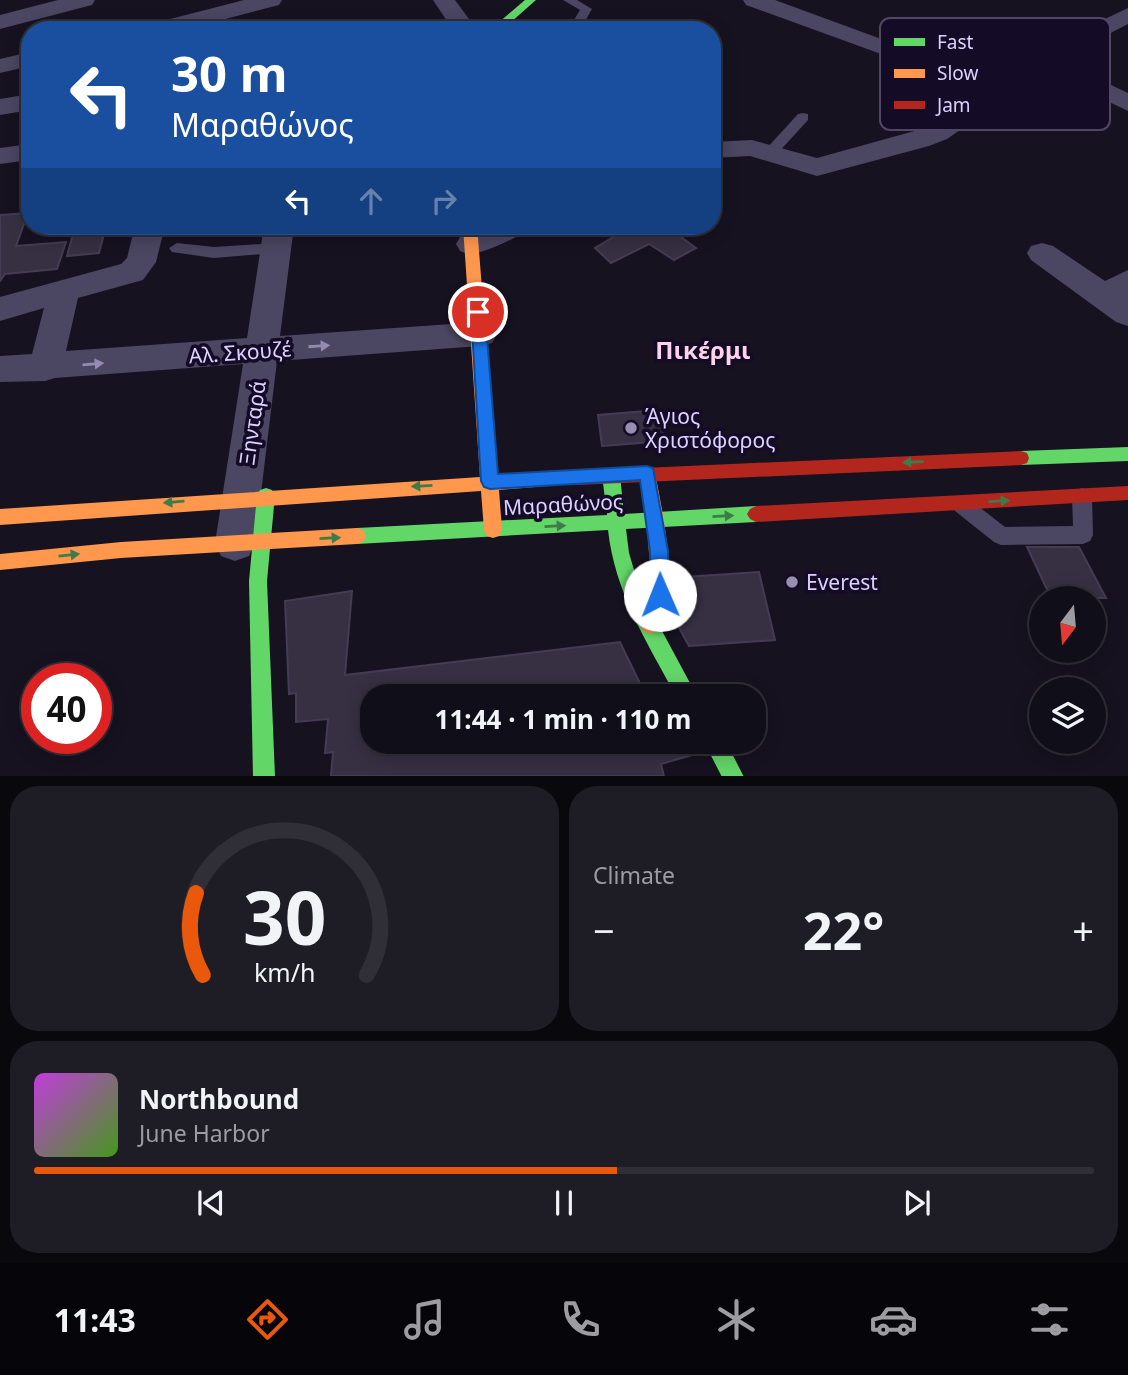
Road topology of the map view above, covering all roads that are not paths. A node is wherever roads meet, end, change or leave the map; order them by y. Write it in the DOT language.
graph roads {
  1 [pos="84,0"];
  2 [pos="271,0"];
  3 [pos="444,0"];
  4 [pos="531,0"];
  5 [pos="569,0"];
  6 [pos="754,0"];
  7 [pos="1128,15"];
  8 [pos="190,21"];
  9 [pos="459,21"];
  10 [pos="506,21"];
  11 [pos="579,21"];
  12 [pos="0,22"];
  13 [pos="1110,24"];
  14 [pos="880,47"];
  15 [pos="21,61"];
  16 [pos="0,66"];
  17 [pos="1110,95"];
  18 [pos="1128,103"];
  19 [pos="21,104"];
  20 [pos="0,107"];
  21 [pos="803,117"];
  22 [pos="942,130"];
  23 [pos="721,149"];
  24 [pos="771,152"];
  25 [pos="21,153"];
  26 [pos="0,156"];
  27 [pos="148,235"];
  28 [pos="470,235"];
  29 [pos="278,237"];
  30 [pos="177,248"];
  31 [pos="1042,253"];
  32 [pos="64,291"];
  33 [pos="1120,298"];
  34 [pos="0,309"];
  35 [pos="480,334"];
  36 [pos="262,350"];
  37 [pos="45,368"];
  38 [pos="0,369"];
  39 [pos="1128,454"];
  40 [pos="647,473"];
  41 [pos="611,475"];
  42 [pos="490,481"];
  43 [pos="1128,493"];
  44 [pos="254,495"];
  45 [pos="1082,496"];
  46 [pos="959,503"];
  47 [pos="0,517"];
  48 [pos="655,520"];
  49 [pos="616,522"];
  50 [pos="493,530"];
  51 [pos="248,543"];
  52 [pos="0,562"];
  53 [pos="650,625"];
  54 [pos="679,684"];
  55 [pos="720,754"];
  56 [pos="264,776"];
  57 [pos="734,776"];
  1 -- 12 [label="street"];
  2 -- 8 [label="street"];
  3 -- 9 [label="street"];
  4 -- 10 [label="main road"];
  5 -- 11 [label="lane"];
  6 -- 14 [label="street"];
  7 -- 13 [label="street"];
  15 -- 16 [label="street"];
  17 -- 18 [label="street"];
  19 -- 20 [label="street"];
  21 -- 24 [label="lane"];
  22 -- 24 [label="street"];
  23 -- 24 [label="street"];
  25 -- 26 [label="street"];
  27 -- 32 [label="street"];
  28 -- 35 [label="main road"];
  29 -- 30 [label="lane"];
  29 -- 36 [label="street, Ξηνταρά"];
  31 -- 33 [label="street"];
  32 -- 34 [label="street"];
  32 -- 37 [label="street"];
  36 -- 35 [label="street, Αλ. Σκουζέ, one-way"];
  35 -- 42 [label="main road"];
  37 -- 36 [label="street, Αλ. Σκουζέ, one-way"];
  36 -- 44 [label="street, Ξηνταρά"];
  37 -- 38 [label="street, Αλ. Σκουζέ"];
  39 -- 40 [label="main road, Μαραθώνος, one-way"];
  40 -- 41 [label="main road, Μαραθώνος"];
  40 -- 48 [label="main road"];
  41 -- 42 [label="main road, Μαραθώνος"];
  41 -- 49 [label="main road"];
  42 -- 44 [label="main road, Μαραθώνος, one-way"];
  42 -- 50 [label="main road"];
  43 -- 45 [label="main road, Μαραθώνος"];
  44 -- 47 [label="main road, Μαραθώνος, one-way"];
  44 -- 51 [label="street, Ξηνταρά"];
  46 -- 45 [label="main road, Μαραθώνος, one-way"];
  45 -- 46 [label="lane"];
  48 -- 46 [label="main road, Μαραθώνος, one-way"];
  48 -- 49 [label="main road, Μαραθώνος"];
  48 -- 53 [label="main road"];
  50 -- 49 [label="main road, Μαραθώνος, one-way"];
  49 -- 53 [label="main road"];
  51 -- 50 [label="main road, Μαραθώνος, one-way"];
  52 -- 51 [label="main road, Μαραθώνος, one-way"];
  51 -- 56 [label="main road"];
  53 -- 54 [label="main road"];
  55 -- 57 [label="main road"];
}
